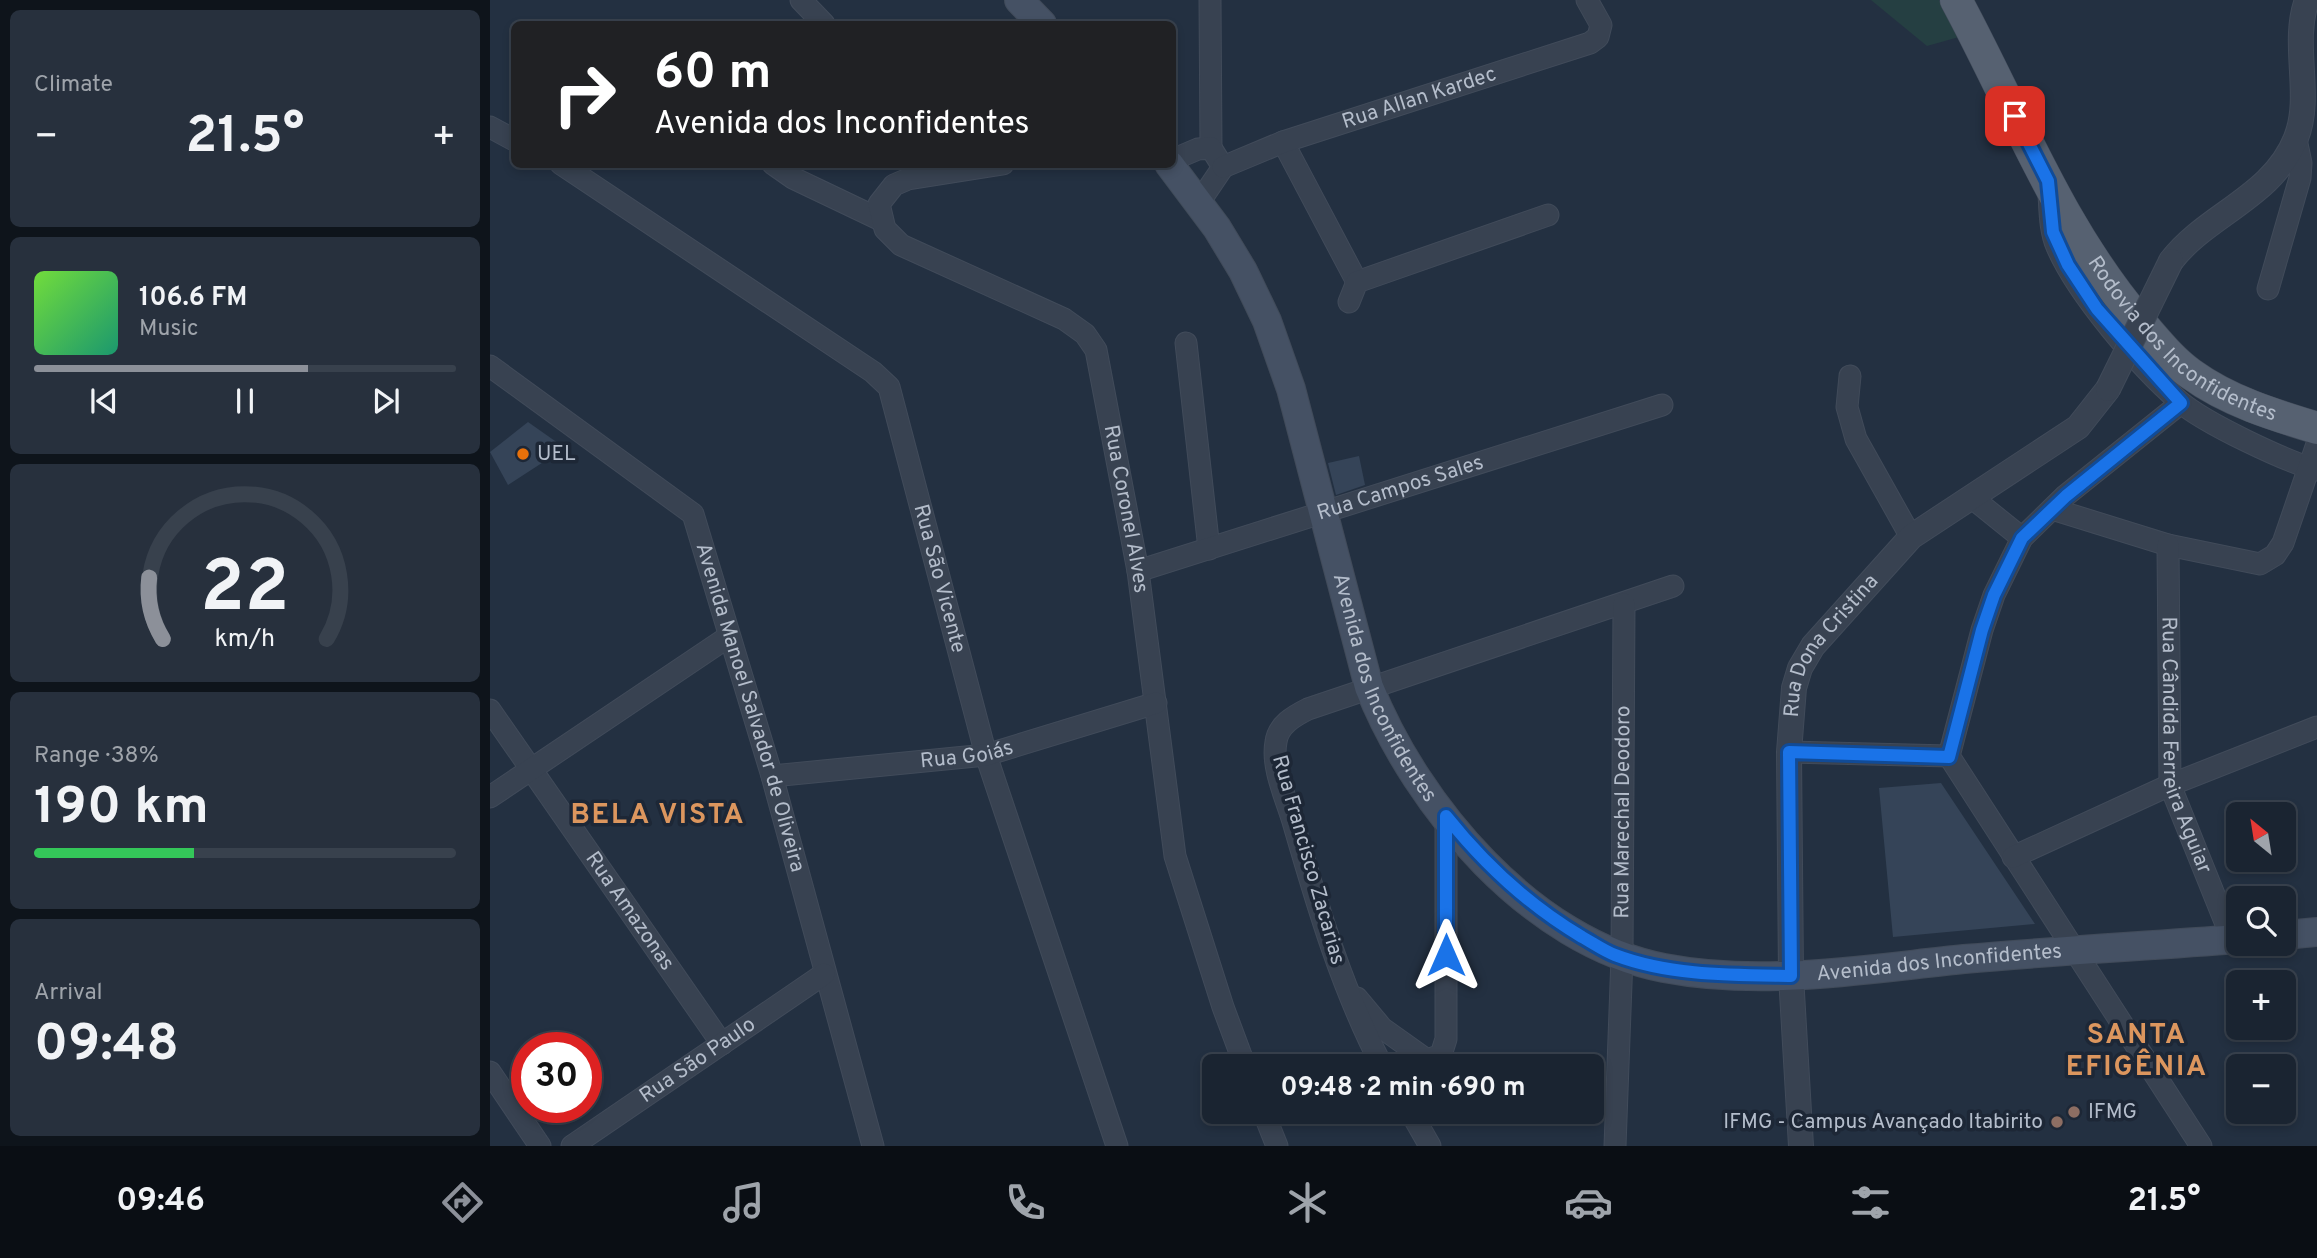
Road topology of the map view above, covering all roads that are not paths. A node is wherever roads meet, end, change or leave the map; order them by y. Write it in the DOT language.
graph roads {
  1 [pos="801,0"];
  2 [pos="1019,0"];
  3 [pos="1587,0"];
  4 [pos="1956,0"];
  5 [pos="1212,1"];
  6 [pos="2300,5"];
  7 [pos="821,21"];
  8 [pos="1039,21"];
  9 [pos="490,127"];
  10 [pos="511,138"];
  11 [pos="2296,139"];
  12 [pos="1283,142"];
  13 [pos="1212,148"];
  14 [pos="1176,158"];
  15 [pos="1223,167"];
  16 [pos="567,168"];
  17 [pos="779,168"];
  18 [pos="955,168"];
  19 [pos="1172,168"];
  20 [pos="2048,181"];
  21 [pos="1198,204"];
  22 [pos="1548,215"];
  23 [pos="881,220"];
  24 [pos="2268,289"];
  25 [pos="1186,343"];
  26 [pos="490,366"];
  27 [pos="1850,376"];
  28 [pos="2181,403"];
  29 [pos="2210,403"];
  30 [pos="1662,405"];
  31 [pos="2317,428"];
  32 [pos="2317,444"];
  33 [pos="2312,469"];
  34 [pos="1970,496"];
  35 [pos="2052,509"];
  36 [pos="1323,513"];
  37 [pos="1912,537"];
  38 [pos="2022,538"];
  39 [pos="2168,545"];
  40 [pos="1209,550"];
  41 [pos="1138,571"];
  42 [pos="1673,586"];
  43 [pos="1624,604"];
  44 [pos="728,637"];
  45 [pos="1369,687"];
  46 [pos="1156,703"];
  47 [pos="490,710"];
  48 [pos="2317,727"];
  49 [pos="1789,752"];
  50 [pos="986,755"];
  51 [pos="1949,757"];
  52 [pos="530,770"];
  53 [pos="772,776"];
  54 [pos="2171,785"];
  55 [pos="490,797"];
  56 [pos="1446,816"];
  57 [pos="2013,857"];
  58 [pos="2226,917"];
  59 [pos="2317,932"];
  60 [pos="2296,934"];
  61 [pos="2226,940"];
  62 [pos="2074,949"];
  63 [pos="1622,957"];
  64 [pos="824,974"];
  65 [pos="1791,976"];
  66 [pos="1342,981"];
  67 [pos="722,1044"];
  68 [pos="1241,1054"];
  69 [pos="1376,1054"];
  70 [pos="490,1072"];
  71 [pos="1268,1124"];
  72 [pos="1417,1124"];
  73 [pos="540,1146"];
  74 [pos="572,1146"];
  75 [pos="873,1146"];
  76 [pos="1118,1146"];
  77 [pos="1277,1146"];
  78 [pos="1430,1146"];
  79 [pos="1615,1146"];
  80 [pos="1801,1146"];
  81 [pos="2201,1146"];
  1 -- 7 [label="street"];
  2 -- 8 [label="main road"];
  3 -- 12 [label="street, Rua Allan Kardec"];
  4 -- 20 [label="main road, Rodovia dos Inconfidentes"];
  5 -- 13 [label="street"];
  6 -- 11 [label="street"];
  9 -- 10 [label="street"];
  11 -- 24 [label="street"];
  11 -- 34 [label="street, Rua Dona Cristina, bridge"];
  12 -- 15 [label="street, Rua Allan Kardec"];
  12 -- 22 [label="street"];
  13 -- 14 [label="street"];
  13 -- 15 [label="street"];
  15 -- 21 [label="street"];
  16 -- 50 [label="street, Rua São Vicente"];
  17 -- 23 [label="street"];
  18 -- 23 [label="street"];
  19 -- 21 [label="main road, Avenida dos Inconfidentes"];
  20 -- 28 [label="street"];
  20 -- 29 [label="main road, Rodovia dos Inconfidentes"];
  21 -- 36 [label="main road, Avenida dos Inconfidentes"];
  23 -- 41 [label="street, Rua Coronel Alves"];
  25 -- 40 [label="street"];
  26 -- 44 [label="street, Avenida Manoel Salvador de Oliveira"];
  27 -- 37 [label="street"];
  28 -- 29 [label="street"];
  28 -- 35 [label="street"];
  29 -- 31 [label="main road, Rodovia dos Inconfidentes"];
  29 -- 33 [label="street"];
  30 -- 36 [label="street, Rua Campos Sales"];
  32 -- 33 [label="street"];
  33 -- 39 [label="street"];
  34 -- 37 [label="street, Rua Dona Cristina"];
  34 -- 38 [label="street"];
  35 -- 38 [label="street"];
  35 -- 39 [label="street"];
  36 -- 40 [label="street, Rua Campos Sales"];
  36 -- 45 [label="main road, Avenida dos Inconfidentes"];
  37 -- 49 [label="street, Rua Dona Cristina"];
  38 -- 51 [label="street"];
  39 -- 54 [label="street, Rua Cândida Ferreira Aguiar"];
  40 -- 41 [label="street, Rua Campos Sales"];
  41 -- 46 [label="street, Rua Coronel Alves"];
  42 -- 43 [label="street, Rua Francisco Zacarias"];
  43 -- 45 [label="street, Rua Francisco Zacarias"];
  43 -- 63 [label="street, Rua Marechal Deodoro"];
  44 -- 52 [label="street"];
  44 -- 53 [label="street, Avenida Manoel Salvador de Oliveira"];
  45 -- 56 [label="main road, Avenida dos Inconfidentes"];
  45 -- 66 [label="street, Rua Francisco Zacarias"];
  46 -- 50 [label="street, Rua Goiás"];
  46 -- 68 [label="street, Rua Coronel Alves"];
  47 -- 52 [label="street, Rua Amazonas"];
  48 -- 54 [label="street"];
  49 -- 51 [label="street"];
  49 -- 65 [label="street, Rua Dona Cristina"];
  50 -- 53 [label="street, Rua Goiás"];
  50 -- 76 [label="street, Rua São Vicente"];
  51 -- 57 [label="street"];
  52 -- 55 [label="street"];
  52 -- 67 [label="street, Rua Amazonas"];
  53 -- 64 [label="street, Avenida Manoel Salvador de Oliveira"];
  54 -- 57 [label="street"];
  54 -- 58 [label="street, Rua Cândida Ferreira Aguiar"];
  56 -- 63 [label="main road, Avenida dos Inconfidentes"];
  56 -- 66 [label="street"];
  57 -- 62 [label="street"];
  59 -- 60 [label="main road"];
  61 -- 62 [label="main road, Avenida dos Inconfidentes"];
  62 -- 65 [label="main road, Avenida dos Inconfidentes"];
  62 -- 81 [label="street"];
  63 -- 65 [label="main road, Avenida dos Inconfidentes"];
  63 -- 79 [label="street, Rua Marechal Deodoro"];
  64 -- 67 [label="street, Rua São Paulo"];
  64 -- 75 [label="street, Avenida Manoel Salvador de Oliveira"];
  65 -- 80 [label="street, Rua Dona Cristina"];
  66 -- 69 [label="street, Rua Francisco Zacarias"];
  67 -- 74 [label="street, Rua São Paulo"];
  70 -- 73 [label="street"];
  71 -- 77 [label="street"];
  72 -- 78 [label="street"];
}
